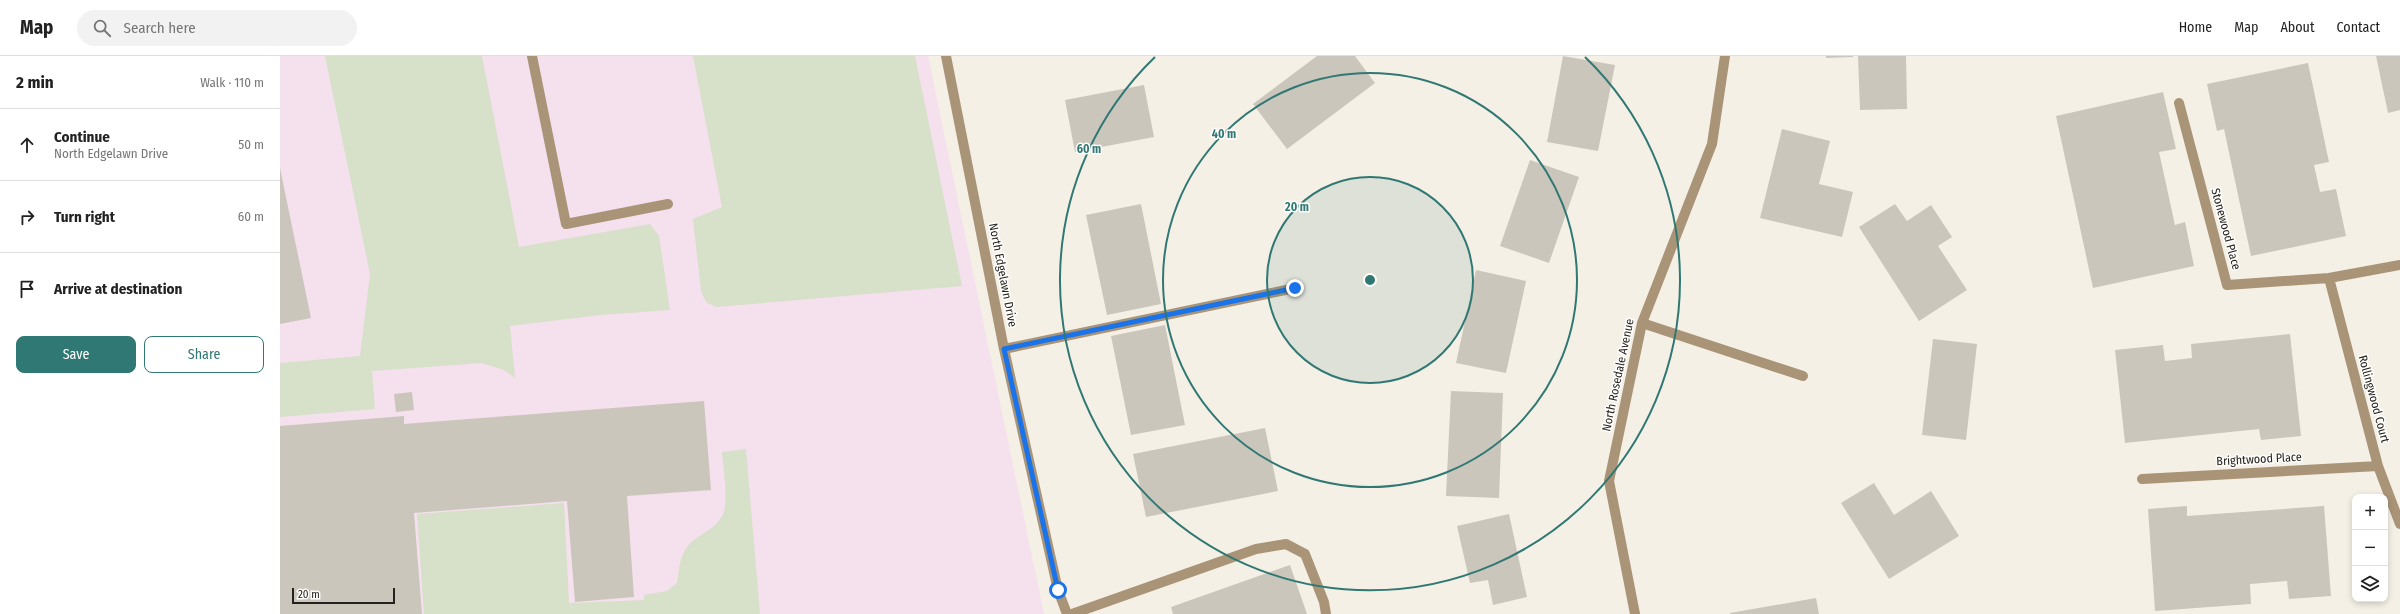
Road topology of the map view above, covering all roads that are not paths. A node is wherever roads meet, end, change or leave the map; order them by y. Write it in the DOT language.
graph roads {
  1 [pos="532,56"];
  2 [pos="946,56"];
  3 [pos="1725,56"];
  4 [pos="2179,103"];
  5 [pos="668,204"];
  6 [pos="2400,265"];
  7 [pos="2329,278"];
  8 [pos="1295,288"];
  9 [pos="1642,323"];
  10 [pos="1004,349"];
  11 [pos="1803,376"];
  12 [pos="2378,466"];
  13 [pos="2142,479"];
  14 [pos="2400,524"];
  15 [pos="1066,614"];
  16 [pos="1072,614"];
  17 [pos="1326,614"];
  18 [pos="1635,614"];
  1 -- 5 [label="street"];
  2 -- 10 [label="street, North Edgelawn Drive"];
  3 -- 9 [label="street, North Rosedale Avenue"];
  4 -- 7 [label="street, Stonewood Place"];
  6 -- 7 [label="street, Stonewood Place"];
  7 -- 12 [label="street, Rollingwood Court"];
  8 -- 10 [label="street"];
  9 -- 11 [label="street"];
  9 -- 18 [label="street, North Rosedale Avenue"];
  10 -- 15 [label="street, North Edgelawn Drive"];
  12 -- 13 [label="street, Brightwood Place"];
  12 -- 14 [label="street, Rollingwood Court"];
  16 -- 17 [label="street"];
}
